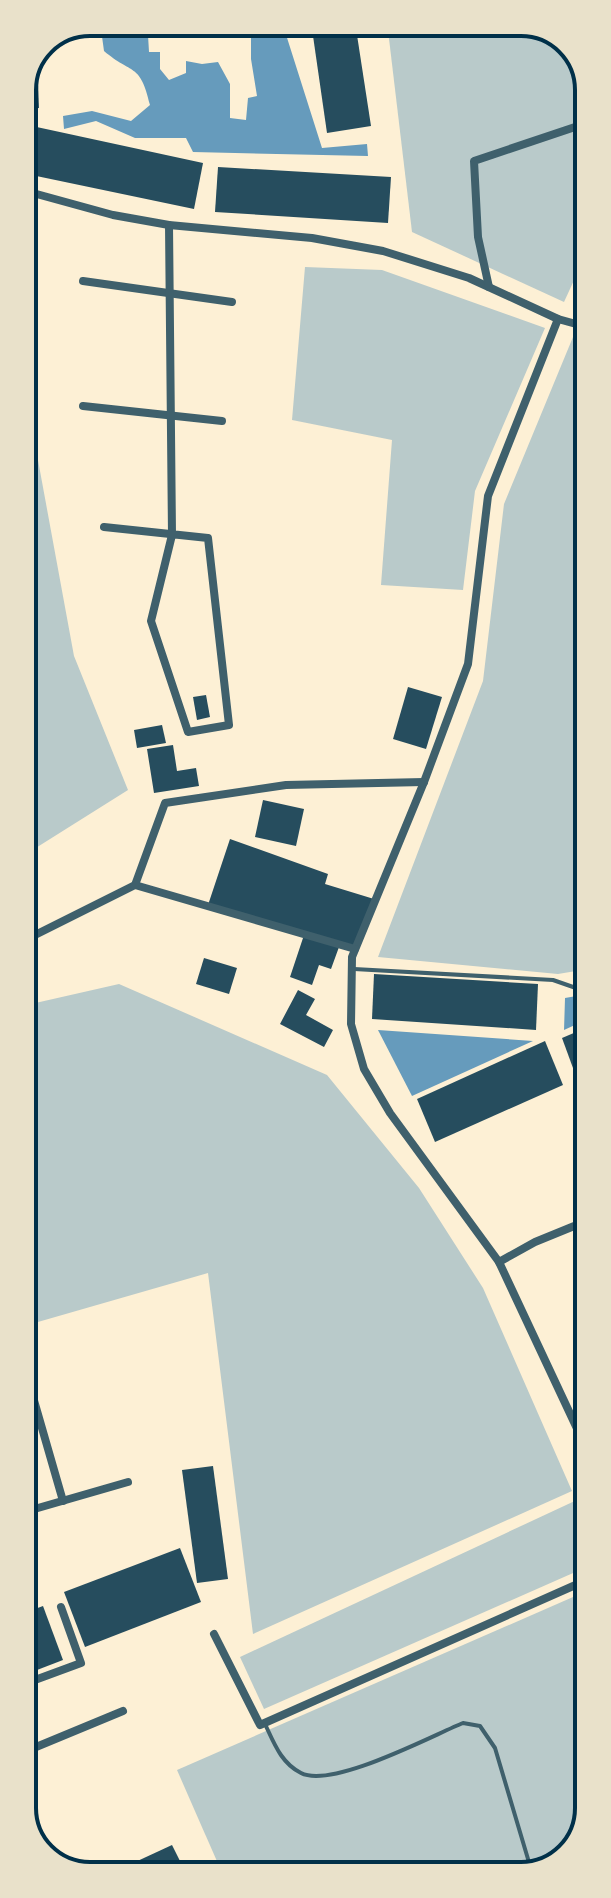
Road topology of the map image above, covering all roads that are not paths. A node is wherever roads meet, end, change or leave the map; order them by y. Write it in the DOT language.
graph roads {
  1 [pos="575,127"];
  2 [pos="36,194"];
  3 [pos="169,225"];
  4 [pos="83,281"];
  5 [pos="489,287"];
  6 [pos="167,295"];
  7 [pos="232,302"];
  8 [pos="558,319"];
  9 [pos="575,324"];
  10 [pos="83,406"];
  11 [pos="168,415"];
  12 [pos="222,421"];
  13 [pos="104,527"];
  14 [pos="172,535"];
  15 [pos="424,782"];
  16 [pos="135,885"];
  17 [pos="36,934"];
  18 [pos="355,949"];
  19 [pos="352,969"];
  20 [pos="575,988"];
  21 [pos="575,1226"];
  22 [pos="499,1262"];
  23 [pos="36,1407"];
  24 [pos="575,1424"];
  25 [pos="128,1482"];
  26 [pos="63,1501"];
  27 [pos="36,1509"];
  28 [pos="575,1585"];
  29 [pos="61,1607"];
  30 [pos="214,1634"];
  31 [pos="36,1680"];
  32 [pos="123,1711"];
  33 [pos="264,1723"];
  34 [pos="36,1747"];
  35 [pos="528,1861"];
  1 -- 5 [label="street"];
  2 -- 3 [label="street"];
  3 -- 5 [label="street"];
  3 -- 6 [label="street"];
  4 -- 6 [label="street"];
  5 -- 8 [label="street"];
  6 -- 7 [label="street"];
  6 -- 11 [label="street"];
  8 -- 9 [label="street"];
  8 -- 15 [label="street"];
  10 -- 11 [label="street"];
  11 -- 12 [label="street"];
  11 -- 14 [label="street"];
  13 -- 14 [label="street"];
  14 -- 14 [label="street"];
  15 -- 16 [label="street"];
  15 -- 18 [label="street"];
  16 -- 17 [label="street"];
  16 -- 18 [label="street"];
  18 -- 19 [label="street"];
  19 -- 20 [label="lane"];
  19 -- 22 [label="street"];
  21 -- 22 [label="street"];
  22 -- 24 [label="street"];
  23 -- 26 [label="street"];
  25 -- 26 [label="street"];
  26 -- 27 [label="street"];
  28 -- 33 [label="street"];
  29 -- 31 [label="street"];
  30 -- 33 [label="street"];
  32 -- 34 [label="street"];
  33 -- 35 [label="lane"];
}
